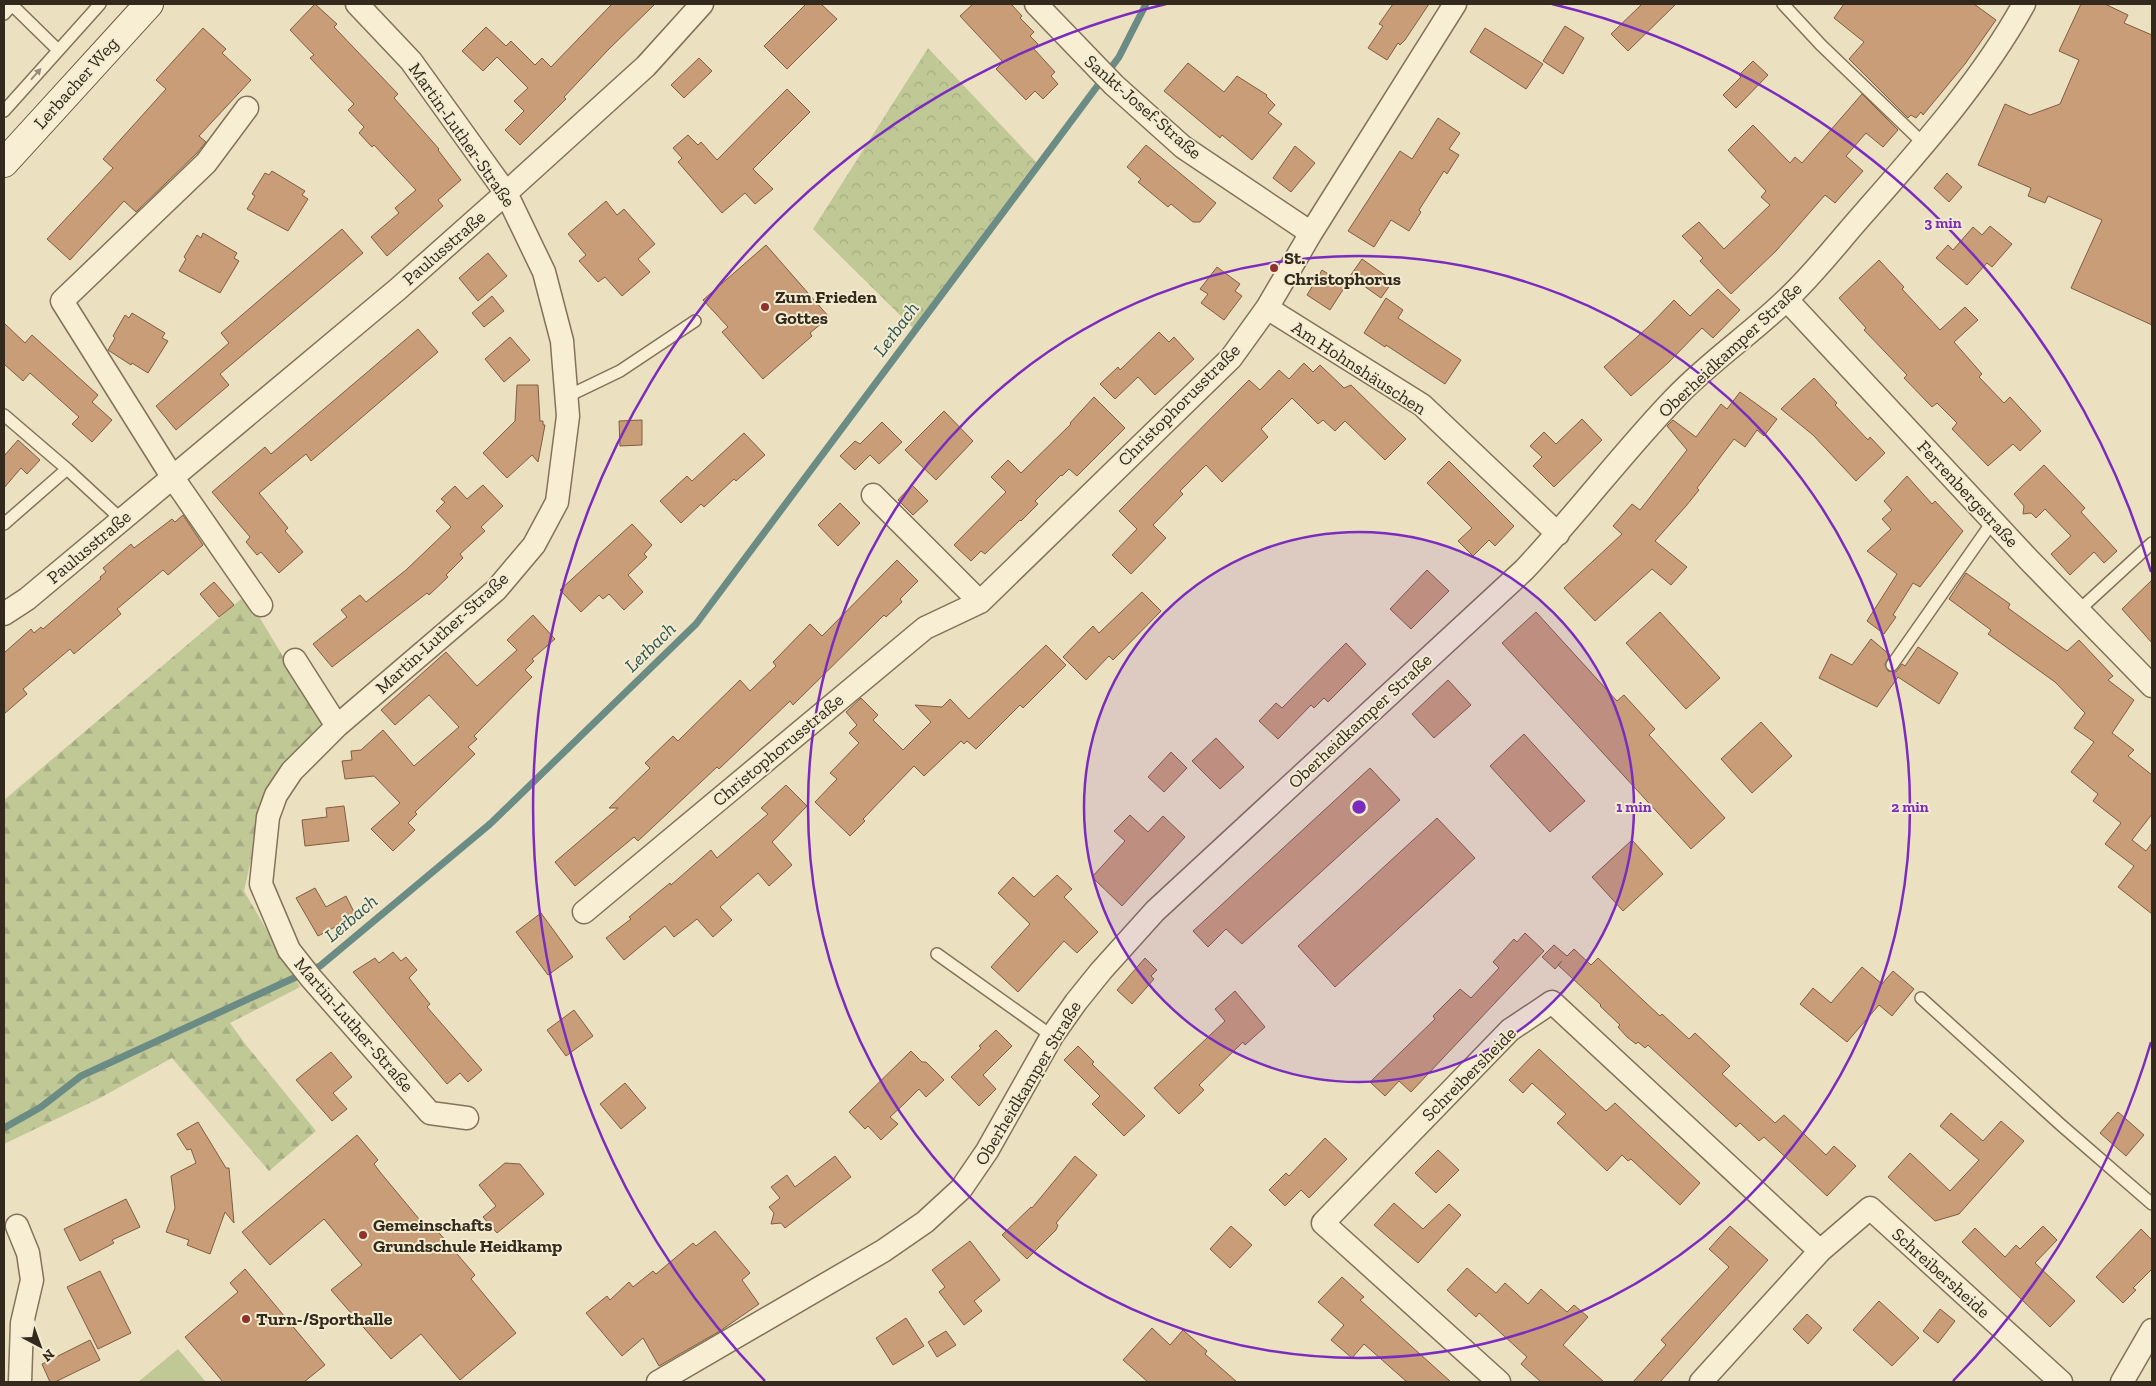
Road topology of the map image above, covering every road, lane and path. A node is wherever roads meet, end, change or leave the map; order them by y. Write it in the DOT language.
graph roads {
  1 [pos="13,4"];
  2 [pos="100,4"];
  3 [pos="149,4"];
  4 [pos="357,4"];
  5 [pos="702,4"];
  6 [pos="1036,4"];
  7 [pos="1456,4"];
  8 [pos="1783,4"];
  9 [pos="2024,4"];
  10 [pos="4,14"];
  11 [pos="58,50"];
  12 [pos="247,108"];
  13 [pos="4,110"];
  14 [pos="1924,144"];
  15 [pos="4,163"];
  16 [pos="506,193"];
  17 [pos="1310,233"];
  18 [pos="1787,300"];
  19 [pos="1267,308"];
  20 [pos="695,321"];
  21 [pos="566,397"];
  22 [pos="4,415"];
  23 [pos="67,469"];
  24 [pos="173,478"];
  25 [pos="873,495"];
  26 [pos="122,520"];
  27 [pos="1992,521"];
  28 [pos="4,524"];
  29 [pos="1558,534"];
  30 [pos="2152,543"];
  31 [pos="980,602"];
  32 [pos="261,605"];
  33 [pos="2078,611"];
  34 [pos="4,614"];
  35 [pos="295,660"];
  36 [pos="1892,665"];
  37 [pos="2152,686"];
  38 [pos="337,726"];
  39 [pos="584,912"];
  40 [pos="937,954"];
  41 [pos="1921,998"];
  42 [pos="1052,1036"];
  43 [pos="467,1118"];
  44 [pos="2152,1204"];
  45 [pos="17,1226"];
  46 [pos="1820,1251"];
  47 [pos="2152,1330"];
  48 [pos="20,1382"];
  49 [pos="658,1382"];
  50 [pos="1499,1382"];
  51 [pos="1701,1382"];
  52 [pos="2061,1382"];
  53 [pos="2122,1382"];
  1 -- 10 [label="lane"];
  1 -- 11 [label="lane"];
  2 -- 11 [label="lane"];
  3 -- 15 [label="street, Lerbacher Weg"];
  4 -- 16 [label="street, Martin-Luther-Straße"];
  5 -- 16 [label="street, Paulusstraße"];
  6 -- 17 [label="street, Sankt-Josef-Straße"];
  7 -- 17 [label="street, Christophorusstraße"];
  8 -- 14 [label="lane"];
  9 -- 14 [label="street, Oberheidkamper Straße"];
  13 -- 11 [label="lane, one-way"];
  12 -- 24 [label="street"];
  14 -- 18 [label="street, Oberheidkamper Straße"];
  16 -- 21 [label="street, Martin-Luther-Straße"];
  16 -- 24 [label="street, Paulusstraße"];
  17 -- 19 [label="street, Christophorusstraße"];
  18 -- 27 [label="street, Ferrenbergstraße"];
  18 -- 29 [label="street, Oberheidkamper Straße"];
  19 -- 29 [label="street, Am Hohnshäuschen"];
  19 -- 31 [label="street, Christophorusstraße"];
  20 -- 21 [label="lane"];
  21 -- 38 [label="street, Martin-Luther-Straße"];
  22 -- 23 [label="lane"];
  23 -- 26 [label="lane"];
  23 -- 28 [label="lane"];
  24 -- 26 [label="street, Paulusstraße"];
  24 -- 32 [label="street"];
  25 -- 31 [label="street"];
  26 -- 34 [label="street, Paulusstraße"];
  27 -- 33 [label="street, Ferrenbergstraße"];
  27 -- 36 [label="lane"];
  29 -- 42 [label="street, Oberheidkamper Straße"];
  30 -- 33 [label="lane"];
  31 -- 39 [label="street, Christophorusstraße"];
  33 -- 37 [label="street, Ferrenbergstraße"];
  35 -- 38 [label="street"];
  38 -- 43 [label="street, Martin-Luther-Straße"];
  40 -- 42 [label="lane"];
  41 -- 44 [label="lane"];
  42 -- 49 [label="street, Oberheidkamper Straße"];
  45 -- 48 [label="street"];
  46 -- 50 [label="street, Schreibersheide"];
  46 -- 51 [label="street, Schreibersheide"];
  46 -- 52 [label="street, Schreibersheide"];
  47 -- 53 [label="street"];
}
